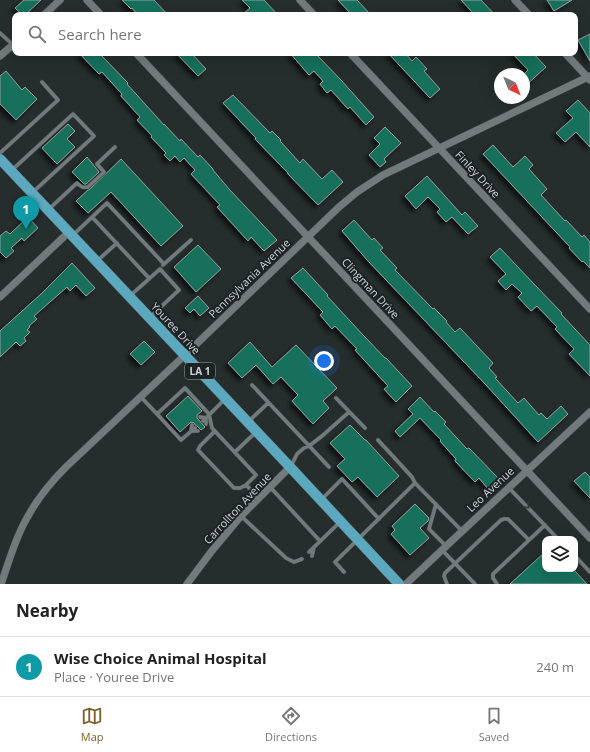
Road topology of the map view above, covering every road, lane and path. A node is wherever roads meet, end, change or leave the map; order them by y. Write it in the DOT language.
graph roads {
  1 [pos="60,0"];
  2 [pos="87,0"];
  3 [pos="300,0"];
  4 [pos="515,0"];
  5 [pos="47,12"];
  6 [pos="98,12"];
  7 [pos="311,12"];
  8 [pos="526,12"];
  9 [pos="0,33"];
  10 [pos="12,42"];
  11 [pos="12,46"];
  12 [pos="0,56"];
  13 [pos="139,56"];
  14 [pos="353,56"];
  15 [pos="567,56"];
  16 [pos="589,78"];
  17 [pos="42,82"];
  18 [pos="116,146"];
  19 [pos="439,148"];
  20 [pos="0,153"];
  21 [pos="0,159"];
  22 [pos="11,171"];
  23 [pos="32,193"];
  24 [pos="48,210"];
  25 [pos="92,217"];
  26 [pos="71,234"];
  27 [pos="307,237"];
  28 [pos="191,240"];
  29 [pos="117,243"];
  30 [pos="97,262"];
  31 [pos="164,264"];
  32 [pos="160,269"];
  33 [pos="149,278"];
  34 [pos="130,296"];
  35 [pos="0,297"];
  36 [pos="590,309"];
  37 [pos="149,318"];
  38 [pos="184,355"];
  39 [pos="252,385"];
  40 [pos="140,396"];
  41 [pos="336,398"];
  42 [pos="226,399"];
  43 [pos="268,403"];
  44 [pos="349,412"];
  45 [pos="590,412"];
  46 [pos="157,414"];
  47 [pos="209,414"];
  48 [pos="203,420"];
  49 [pos="248,422"];
  50 [pos="195,428"];
  51 [pos="365,428"];
  52 [pos="215,432"];
  53 [pos="256,432"];
  54 [pos="378,440"];
  55 [pos="309,446"];
  56 [pos="235,452"];
  57 [pos="328,466"];
  58 [pos="290,467"];
  59 [pos="527,470"];
  60 [pos="415,483"];
  61 [pos="246,485"];
  62 [pos="270,487"];
  63 [pos="509,487"];
  64 [pos="259,498"];
  65 [pos="320,500"];
  66 [pos="436,504"];
  67 [pos="241,516"];
  68 [pos="379,519"];
  69 [pos="341,522"];
  70 [pos="545,525"];
  71 [pos="462,531"];
  72 [pos="555,536"];
  73 [pos="590,538"];
  74 [pos="357,539"];
  75 [pos="529,540"];
  76 [pos="320,541"];
  77 [pos="315,547"];
  78 [pos="444,548"];
  79 [pos="309,552"];
  80 [pos="312,556"];
  81 [pos="302,558"];
  82 [pos="578,559"];
  83 [pos="298,561"];
  84 [pos="306,562"];
  85 [pos="455,563"];
  86 [pos="344,572"];
  87 [pos="590,572"];
  88 [pos="1,584"];
  89 [pos="187,584"];
  90 [pos="399,584"];
  91 [pos="406,584"];
  92 [pos="446,584"];
  93 [pos="475,584"];
  94 [pos="497,584"];
  1 -- 5 [label="street"];
  2 -- 6 [label="street"];
  3 -- 7 [label="street"];
  4 -- 8 [label="street"];
  9 -- 10 [label="lane"];
  11 -- 12 [label="street"];
  13 -- 27 [label="street, Clingman Drive"];
  14 -- 19 [label="street, Finley Drive"];
  15 -- 16 [label="street"];
  16 -- 19 [label="street, Pennsylvania Avenue"];
  17 -- 20 [label="lane"];
  18 -- 24 [label="lane"];
  19 -- 27 [label="street, Pennsylvania Avenue"];
  19 -- 36 [label="street, Finley Drive"];
  21 -- 22 [label="main road, Youree Drive / LA 1"];
  22 -- 23 [label="main road, Youree Drive / LA 1"];
  22 -- 23 [label="lane"];
  23 -- 24 [label="main road, Youree Drive / LA 1"];
  24 -- 26 [label="main road, Youree Drive / LA 1"];
  25 -- 26 [label="lane"];
  25 -- 29 [label="lane"];
  25 -- 31 [label="lane"];
  26 -- 30 [label="main road, Youree Drive / LA 1"];
  26 -- 35 [label="street"];
  27 -- 38 [label="street, Pennsylvania Avenue"];
  27 -- 59 [label="street, Clingman Drive"];
  28 -- 31 [label="lane"];
  29 -- 30 [label="lane"];
  29 -- 33 [label="lane"];
  30 -- 34 [label="main road, Youree Drive / LA 1"];
  31 -- 32 [label="lane"];
  32 -- 33 [label="lane"];
  32 -- 37 [label="lane"];
  33 -- 34 [label="lane"];
  34 -- 37 [label="main road, Youree Drive / LA 1"];
  37 -- 38 [label="main road, Youree Drive / LA 1"];
  38 -- 40 [label="street, Pennsylvania Avenue"];
  38 -- 42 [label="main road, Youree Drive / LA 1"];
  39 -- 43 [label="lane"];
  40 -- 46 [label="lane"];
  40 -- 88 [label="street, Pennsylvania Avenue"];
  41 -- 44 [label="lane"];
  42 -- 47 [label="lane"];
  42 -- 49 [label="main road, Youree Drive / LA 1"];
  43 -- 49 [label="lane"];
  43 -- 55 [label="lane"];
  44 -- 51 [label="lane"];
  44 -- 55 [label="lane"];
  45 -- 59 [label="street, Leo Avenue"];
  46 -- 47 [label="lane"];
  46 -- 50 [label="lane"];
  47 -- 48 [label="lane"];
  47 -- 52 [label="lane"];
  49 -- 53 [label="main road, Youree Drive / LA 1"];
  52 -- 56 [label="lane"];
  52 -- 61 [label="lane"];
  53 -- 56 [label="lane"];
  53 -- 58 [label="main road, Youree Drive / LA 1"];
  54 -- 60 [label="lane"];
  55 -- 57 [label="lane"];
  55 -- 58 [label="lane"];
  56 -- 61 [label="lane"];
  58 -- 62 [label="street, Carrollton Avenue"];
  58 -- 65 [label="main road, Youree Drive / LA 1"];
  59 -- 63 [label="street, Leo Avenue"];
  59 -- 73 [label="street, Clingman Drive"];
  60 -- 66 [label="lane"];
  60 -- 68 [label="lane"];
  61 -- 64 [label="lane"];
  62 -- 64 [label="street, Carrollton Avenue"];
  62 -- 76 [label="lane"];
  63 -- 70 [label="lane, one-way"];
  63 -- 71 [label="street, Leo Avenue"];
  64 -- 67 [label="street, Carrollton Avenue"];
  65 -- 68 [label="lane"];
  65 -- 69 [label="main road, Youree Drive / LA 1"];
  66 -- 71 [label="lane"];
  66 -- 78 [label="lane"];
  67 -- 83 [label="lane"];
  67 -- 89 [label="street, Carrollton Avenue"];
  68 -- 74 [label="lane"];
  69 -- 74 [label="main road, Youree Drive / LA 1"];
  69 -- 76 [label="lane"];
  70 -- 72 [label="lane"];
  70 -- 75 [label="lane"];
  71 -- 78 [label="street, Leo Avenue"];
  74 -- 86 [label="lane"];
  74 -- 90 [label="main road, Youree Drive / LA 1"];
  75 -- 85 [label="lane"];
  75 -- 94 [label="lane"];
  76 -- 77 [label="lane"];
  77 -- 79 [label="lane"];
  77 -- 80 [label="lane"];
  78 -- 85 [label="lane"];
  78 -- 91 [label="street, Leo Avenue"];
  81 -- 83 [label="lane"];
  82 -- 87 [label="lane"];
  83 -- 84 [label="lane"];
  85 -- 92 [label="lane"];
  85 -- 93 [label="lane"];
}
